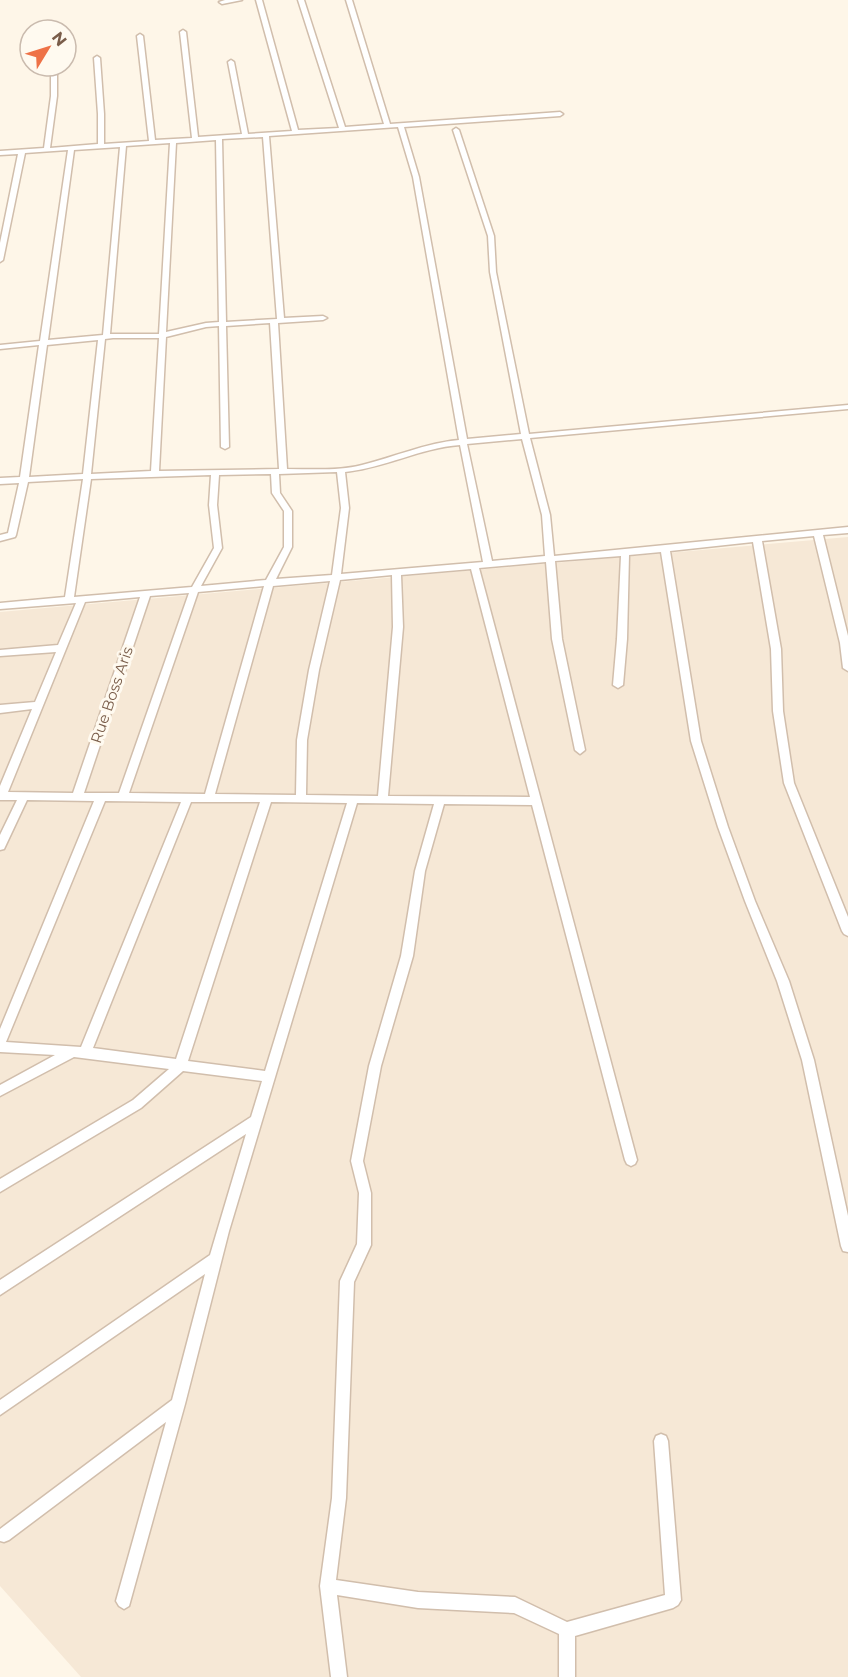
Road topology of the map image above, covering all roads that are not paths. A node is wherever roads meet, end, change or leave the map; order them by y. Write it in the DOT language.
graph roads {
  1 [pos="239,0"];
  2 [pos="259,0"];
  3 [pos="301,0"];
  4 [pos="349,0"];
  5 [pos="222,2"];
  6 [pos="183,32"];
  7 [pos="140,36"];
  8 [pos="97,58"];
  9 [pos="231,62"];
  10 [pos="54,78"];
  11 [pos="560,114"];
  12 [pos="400,124"];
  13 [pos="387,125"];
  14 [pos="342,128"];
  15 [pos="456,130"];
  16 [pos="295,132"];
  17 [pos="266,134"];
  18 [pos="245,135"];
  19 [pos="219,138"];
  20 [pos="195,139"];
  21 [pos="173,141"];
  22 [pos="152,142"];
  23 [pos="123,144"];
  24 [pos="101,146"];
  25 [pos="71,148"];
  26 [pos="47,150"];
  27 [pos="22,151"];
  28 [pos="0,153"];
  29 [pos="0,260"];
  30 [pos="323,318"];
  31 [pos="278,320"];
  32 [pos="221,324"];
  33 [pos="161,336"];
  34 [pos="104,337"];
  35 [pos="45,343"];
  36 [pos="0,347"];
  37 [pos="848,407"];
  38 [pos="525,436"];
  39 [pos="463,442"];
  40 [pos="225,447"];
  41 [pos="341,469"];
  42 [pos="279,471"];
  43 [pos="215,472"];
  44 [pos="155,473"];
  45 [pos="87,477"];
  46 [pos="24,480"];
  47 [pos="0,481"];
  48 [pos="848,530"];
  49 [pos="818,533"];
  50 [pos="0,538"];
  51 [pos="757,539"];
  52 [pos="665,548"];
  53 [pos="625,552"];
  54 [pos="549,559"];
  55 [pos="488,564"];
  56 [pos="474,565"];
  57 [pos="396,572"];
  58 [pos="336,576"];
  59 [pos="270,582"];
  60 [pos="195,589"];
  61 [pos="146,594"];
  62 [pos="82,599"];
  63 [pos="69,600"];
  64 [pos="0,606"];
  65 [pos="62,648"];
  66 [pos="0,653"];
  67 [pos="848,668"];
  68 [pos="618,685"];
  69 [pos="38,705"];
  70 [pos="0,709"];
  71 [pos="580,750"];
  72 [pos="0,796"];
  73 [pos="24,796"];
  74 [pos="77,797"];
  75 [pos="101,797"];
  76 [pos="123,797"];
  77 [pos="188,797"];
  78 [pos="209,798"];
  79 [pos="267,798"];
  80 [pos="300,798"];
  81 [pos="353,799"];
  82 [pos="383,800"];
  83 [pos="440,800"];
  84 [pos="535,801"];
  85 [pos="0,846"];
  86 [pos="848,932"];
  87 [pos="0,1045"];
  88 [pos="72,1052"];
  89 [pos="85,1052"];
  90 [pos="180,1066"];
  91 [pos="270,1077"];
  92 [pos="0,1091"];
  93 [pos="257,1120"];
  94 [pos="631,1160"];
  95 [pos="0,1185"];
  96 [pos="848,1246"];
  97 [pos="216,1259"];
  98 [pos="0,1288"];
  99 [pos="178,1404"];
  100 [pos="0,1408"];
  101 [pos="661,1441"];
  102 [pos="4,1535"];
  103 [pos="328,1586"];
  104 [pos="124,1601"];
  105 [pos="567,1630"];
  106 [pos="339,1677"];
  107 [pos="567,1677"];
  1 -- 5 [label="street"];
  2 -- 16 [label="street"];
  3 -- 14 [label="street"];
  4 -- 13 [label="street"];
  6 -- 20 [label="street"];
  7 -- 22 [label="street"];
  8 -- 24 [label="street"];
  9 -- 18 [label="street"];
  10 -- 26 [label="street"];
  11 -- 12 [label="street"];
  12 -- 13 [label="street"];
  12 -- 39 [label="street"];
  13 -- 14 [label="street"];
  14 -- 16 [label="street"];
  15 -- 38 [label="street"];
  16 -- 17 [label="street"];
  17 -- 18 [label="street"];
  17 -- 31 [label="street"];
  18 -- 19 [label="street"];
  19 -- 20 [label="street"];
  19 -- 32 [label="street"];
  20 -- 21 [label="street"];
  21 -- 22 [label="street"];
  21 -- 33 [label="street"];
  22 -- 23 [label="street"];
  23 -- 24 [label="street"];
  23 -- 34 [label="street"];
  24 -- 25 [label="street"];
  25 -- 26 [label="street"];
  25 -- 35 [label="street"];
  26 -- 27 [label="street"];
  27 -- 28 [label="street"];
  27 -- 29 [label="street"];
  30 -- 31 [label="street"];
  31 -- 32 [label="street"];
  31 -- 42 [label="street"];
  32 -- 33 [label="street"];
  32 -- 40 [label="street"];
  33 -- 34 [label="street"];
  33 -- 44 [label="street"];
  34 -- 35 [label="street"];
  34 -- 45 [label="street"];
  35 -- 36 [label="street"];
  35 -- 46 [label="street"];
  37 -- 38 [label="street"];
  38 -- 39 [label="street"];
  38 -- 54 [label="street"];
  39 -- 41 [label="street"];
  39 -- 55 [label="street"];
  41 -- 42 [label="street"];
  41 -- 58 [label="street"];
  42 -- 43 [label="street"];
  42 -- 59 [label="street"];
  43 -- 44 [label="street"];
  43 -- 60 [label="street"];
  44 -- 45 [label="street"];
  45 -- 46 [label="street"];
  45 -- 63 [label="street"];
  46 -- 47 [label="street"];
  46 -- 50 [label="street"];
  48 -- 49 [label="street"];
  49 -- 51 [label="street"];
  49 -- 67 [label="street"];
  51 -- 52 [label="street"];
  51 -- 86 [label="street"];
  52 -- 53 [label="street"];
  52 -- 96 [label="street"];
  53 -- 54 [label="street"];
  53 -- 68 [label="street"];
  54 -- 55 [label="street"];
  54 -- 71 [label="street"];
  55 -- 56 [label="street"];
  56 -- 57 [label="street"];
  56 -- 84 [label="street"];
  57 -- 58 [label="street"];
  57 -- 82 [label="street"];
  58 -- 59 [label="street"];
  58 -- 80 [label="street"];
  59 -- 60 [label="street"];
  59 -- 78 [label="street"];
  60 -- 61 [label="street"];
  60 -- 76 [label="street"];
  61 -- 62 [label="street"];
  61 -- 74 [label="street, Rue Boss Aris"];
  62 -- 63 [label="street"];
  62 -- 65 [label="street"];
  63 -- 64 [label="street"];
  65 -- 66 [label="street"];
  65 -- 69 [label="street"];
  69 -- 70 [label="street"];
  69 -- 72 [label="street"];
  72 -- 73 [label="street"];
  73 -- 74 [label="street"];
  73 -- 85 [label="street"];
  74 -- 75 [label="street"];
  75 -- 76 [label="street"];
  75 -- 87 [label="street"];
  76 -- 77 [label="street"];
  77 -- 78 [label="street"];
  77 -- 89 [label="street"];
  78 -- 79 [label="street"];
  79 -- 80 [label="street"];
  79 -- 90 [label="street"];
  80 -- 81 [label="street"];
  81 -- 82 [label="street"];
  81 -- 91 [label="street"];
  82 -- 83 [label="street"];
  83 -- 84 [label="street"];
  83 -- 103 [label="street"];
  84 -- 94 [label="street"];
  87 -- 88 [label="street"];
  88 -- 89 [label="street"];
  88 -- 92 [label="street"];
  89 -- 90 [label="street"];
  90 -- 91 [label="street"];
  90 -- 95 [label="street"];
  91 -- 93 [label="street"];
  93 -- 97 [label="street"];
  93 -- 98 [label="street"];
  97 -- 99 [label="street"];
  97 -- 100 [label="street"];
  99 -- 102 [label="street"];
  99 -- 104 [label="street"];
  101 -- 105 [label="street"];
  103 -- 105 [label="street"];
  103 -- 106 [label="street"];
  105 -- 107 [label="street"];
}
